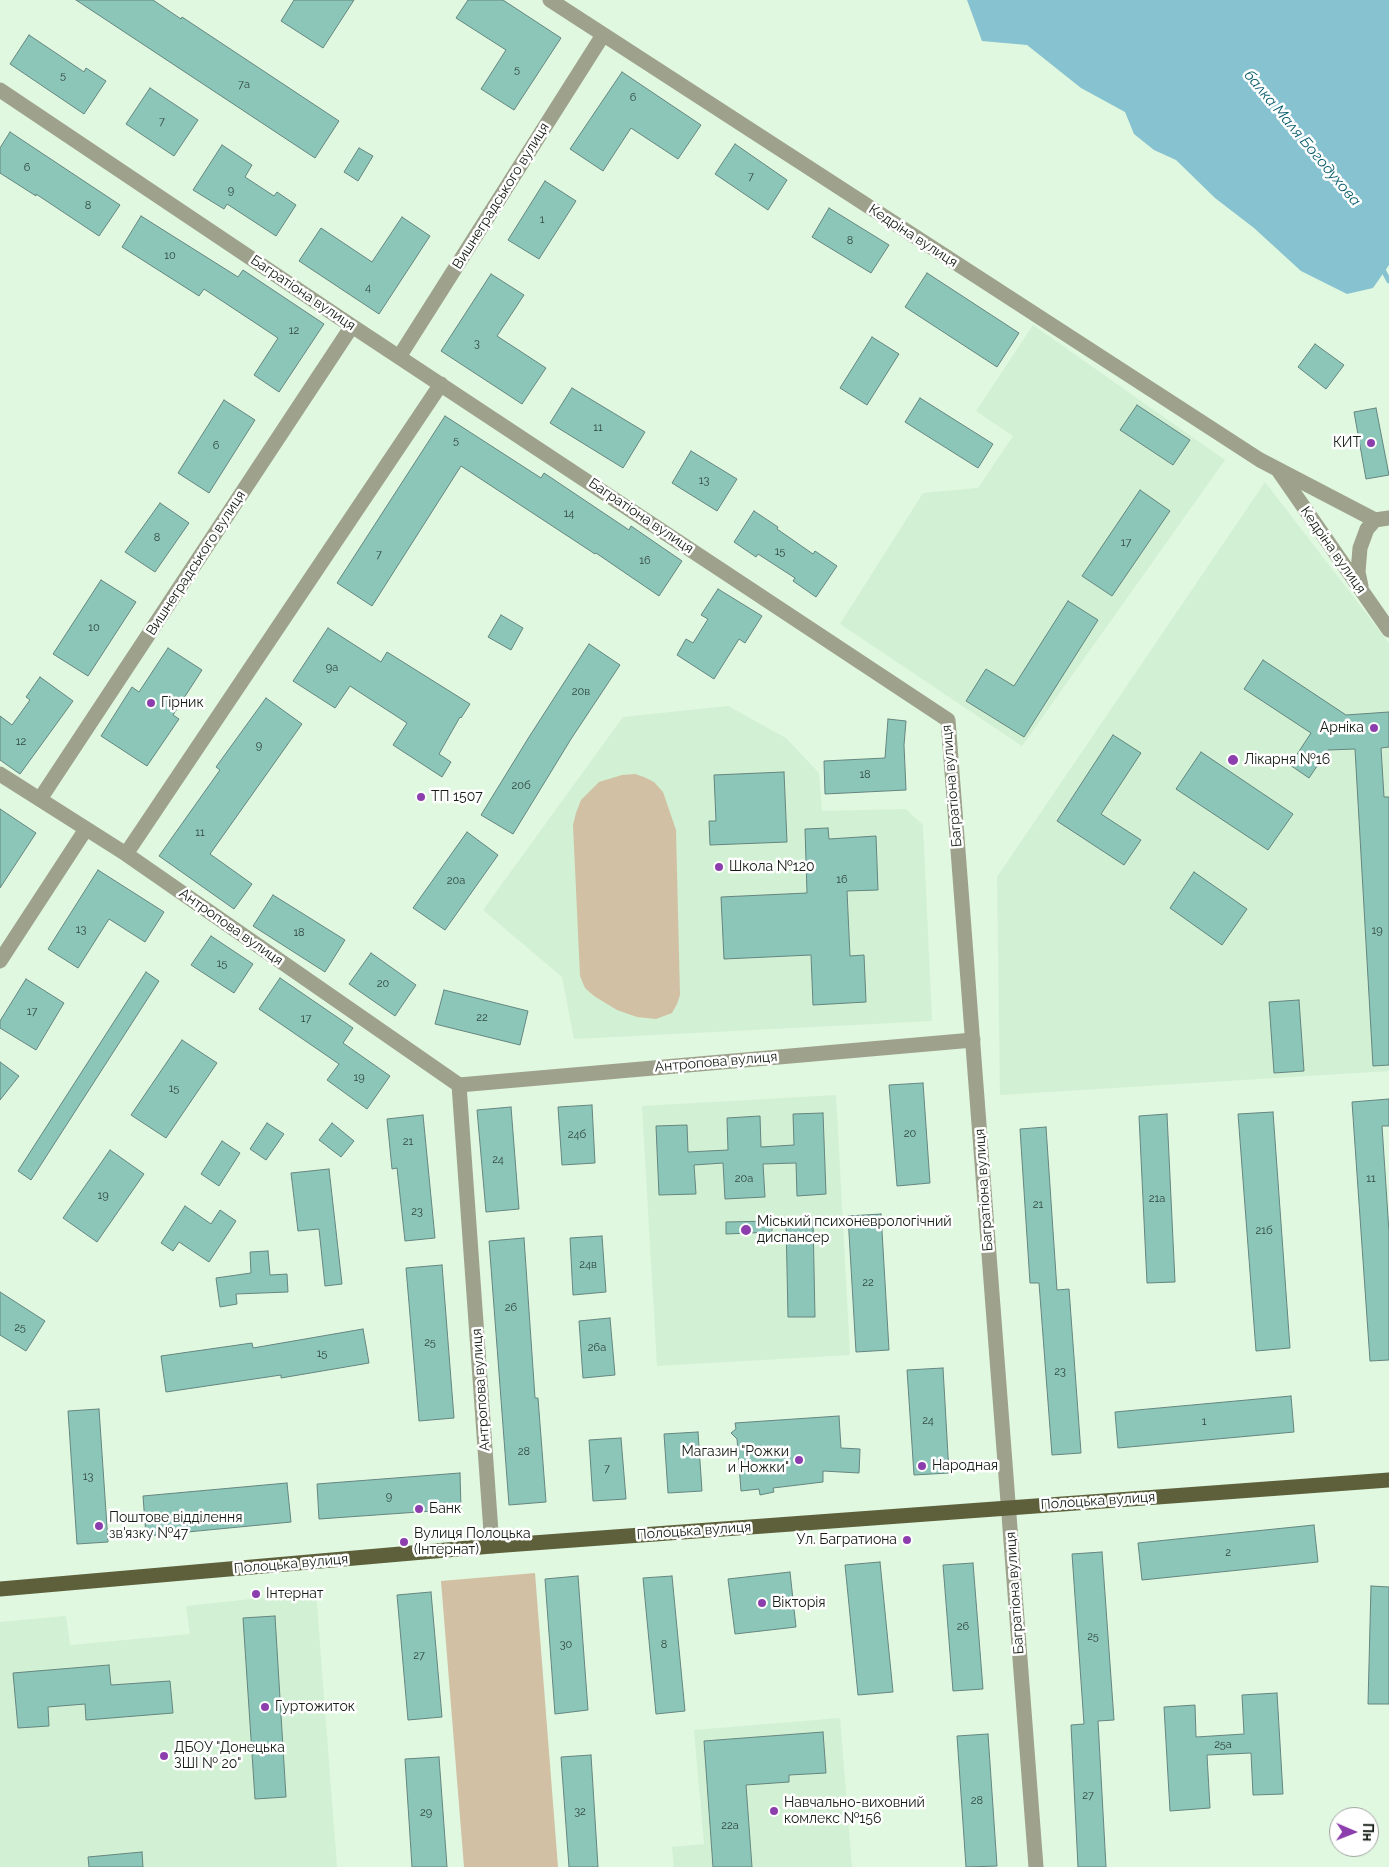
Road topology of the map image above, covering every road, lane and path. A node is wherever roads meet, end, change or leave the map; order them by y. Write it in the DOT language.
graph roads {
  1 [pos="550,0"];
  2 [pos="603,35"];
  3 [pos="0,90"];
  4 [pos="352,326"];
  5 [pos="399,357"];
  6 [pos="441,384"];
  7 [pos="1277,469"];
  8 [pos="1382,519"];
  9 [pos="1362,592"];
  10 [pos="1389,630"];
  11 [pos="0,774"];
  12 [pos="40,799"];
  13 [pos="86,829"];
  14 [pos="126,854"];
  15 [pos="0,961"];
  16 [pos="973,1040"];
  17 [pos="459,1085"];
  18 [pos="1389,1480"];
  19 [pos="1009,1508"];
  20 [pos="492,1546"];
  21 [pos="0,1589"];
  22 [pos="1036,1867"];
  1 -- 2 [label="street, Кедріна вулиця"];
  2 -- 5 [label="street, Вишнеградського вулиця"];
  2 -- 7 [label="street, Кедріна вулиця"];
  3 -- 4 [label="street, Багратіона вулиця"];
  4 -- 5 [label="street, Багратіона вулиця"];
  4 -- 12 [label="street, Вишнеградського вулиця"];
  5 -- 6 [label="street, Багратіона вулиця"];
  6 -- 14 [label="street"];
  6 -- 16 [label="street, Багратіона вулиця"];
  7 -- 8 [label="street, Кедріна вулиця"];
  7 -- 9 [label="street, Кедріна вулиця"];
  8 -- 9 [label="street"];
  9 -- 10 [label="street, Кедріна вулиця"];
  11 -- 12 [label="street, Антропова вулиця"];
  12 -- 13 [label="street, Антропова вулиця"];
  13 -- 14 [label="street, Антропова вулиця"];
  13 -- 15 [label="street"];
  14 -- 17 [label="street, Антропова вулиця"];
  16 -- 17 [label="street, Антропова вулиця"];
  16 -- 19 [label="street, Багратіона вулиця"];
  17 -- 20 [label="street, Антропова вулиця"];
  18 -- 19 [label="main road, Полоцька вулиця"];
  19 -- 20 [label="main road, Полоцька вулиця"];
  19 -- 22 [label="street, Багратіона вулиця"];
  20 -- 21 [label="main road, Полоцька вулиця"];
}
